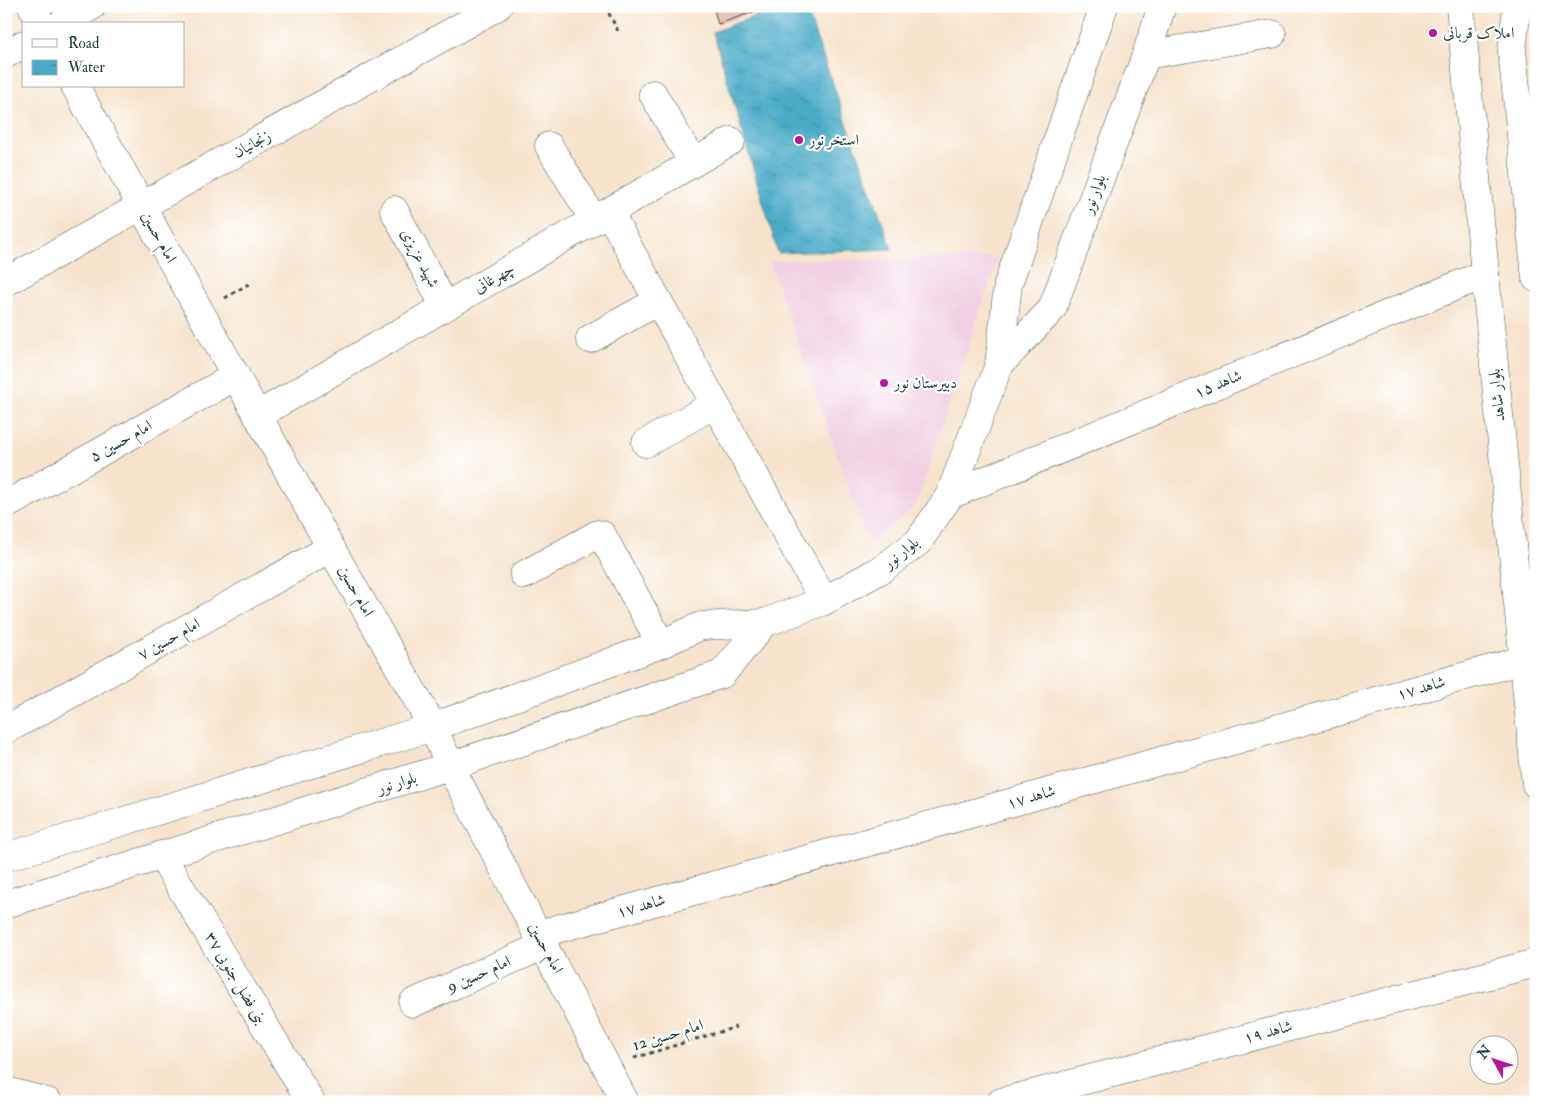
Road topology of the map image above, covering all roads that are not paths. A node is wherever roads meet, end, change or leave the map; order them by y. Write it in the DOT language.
graph roads {
  1 [pos="32,6"];
  2 [pos="92,6"];
  3 [pos="498,6"];
  4 [pos="1104,6"];
  5 [pos="1162,6"];
  6 [pos="1460,6"];
  7 [pos="1517,6"];
  8 [pos="40,22"];
  9 [pos="64,22"];
  10 [pos="1272,34"];
  11 [pos="22,45"];
  12 [pos="6,54"];
  13 [pos="1146,55"];
  14 [pos="76,88"];
  15 [pos="654,94"];
  16 [pos="731,141"];
  17 [pos="549,146"];
  18 [pos="693,163"];
  19 [pos="142,206"];
  20 [pos="394,210"];
  21 [pos="602,216"];
  22 [pos="1485,274"];
  23 [pos="1536,278"];
  24 [pos="6,282"];
  25 [pos="658,301"];
  26 [pos="445,307"];
  27 [pos="590,339"];
  28 [pos="999,365"];
  29 [pos="236,376"];
  30 [pos="715,404"];
  31 [pos="258,415"];
  32 [pos="646,443"];
  33 [pos="950,495"];
  34 [pos="6,505"];
  35 [pos="332,548"];
  36 [pos="524,575"];
  37 [pos="824,601"];
  38 [pos="764,623"];
  39 [pos="661,644"];
  40 [pos="1523,660"];
  41 [pos="433,727"];
  42 [pos="6,730"];
  43 [pos="450,766"];
  44 [pos="1536,784"];
  45 [pos="161,855"];
  46 [pos="6,857"];
  47 [pos="6,904"];
  48 [pos="542,940"];
  49 [pos="1536,963"];
  50 [pos="413,1003"];
  51 [pos="6,1091"];
  52 [pos="48,1102"];
  53 [pos="311,1102"];
  54 [pos="625,1102"];
  55 [pos="1001,1102"];
  1 -- 8 [label="street"];
  2 -- 9 [label="street"];
  3 -- 19 [label="street, زنجانیان"];
  4 -- 28 [label="street, بلوار نور"];
  5 -- 13 [label="street, بلوار نور"];
  6 -- 22 [label="street, بلوار شاهد"];
  7 -- 23 [label="street"];
  10 -- 13 [label="street"];
  11 -- 12 [label="street"];
  13 -- 28 [label="street, بلوار نور"];
  14 -- 19 [label="street, امام حسین"];
  15 -- 18 [label="street"];
  16 -- 18 [label="street, چهرغانی"];
  17 -- 21 [label="street"];
  18 -- 21 [label="street, چهرغانی"];
  19 -- 24 [label="street, زنجانیان"];
  19 -- 29 [label="street, امام حسین"];
  20 -- 26 [label="street, شهید عزیزی"];
  21 -- 25 [label="street"];
  21 -- 26 [label="street, چهرغانی"];
  22 -- 33 [label="street, شاهد ۱۵"];
  22 -- 40 [label="street, بلوار شاهد"];
  25 -- 27 [label="street"];
  25 -- 30 [label="street"];
  26 -- 31 [label="street, چهرغانی"];
  28 -- 33 [label="street, بلوار نور"];
  29 -- 31 [label="street, امام حسین"];
  29 -- 34 [label="street, امام حسین ۵"];
  30 -- 32 [label="street"];
  30 -- 37 [label="street"];
  31 -- 35 [label="street, امام حسین"];
  33 -- 37 [label="street, بلوار نور"];
  35 -- 41 [label="street, امام حسین"];
  35 -- 42 [label="street, امام حسین ۷"];
  36 -- 39 [label="street"];
  37 -- 38 [label="street, بلوار نور"];
  38 -- 39 [label="street, بلوار نور"];
  38 -- 43 [label="street, بلوار نور"];
  39 -- 41 [label="street, بلوار نور"];
  40 -- 44 [label="street, بلوار شاهد"];
  40 -- 48 [label="street, شاهد ۱۷"];
  41 -- 43 [label="street, امام حسین"];
  41 -- 46 [label="street, بلوار نور"];
  43 -- 45 [label="street, بلوار نور"];
  43 -- 48 [label="street, امام حسین"];
  45 -- 47 [label="street, بلوار نور"];
  45 -- 53 [label="street, بنی فضل جنوبی ۳۷"];
  48 -- 50 [label="street, امام حسین 9"];
  48 -- 54 [label="street, امام حسین"];
  49 -- 55 [label="street, شاهد ۱۹"];
  51 -- 52 [label="street"];
}
